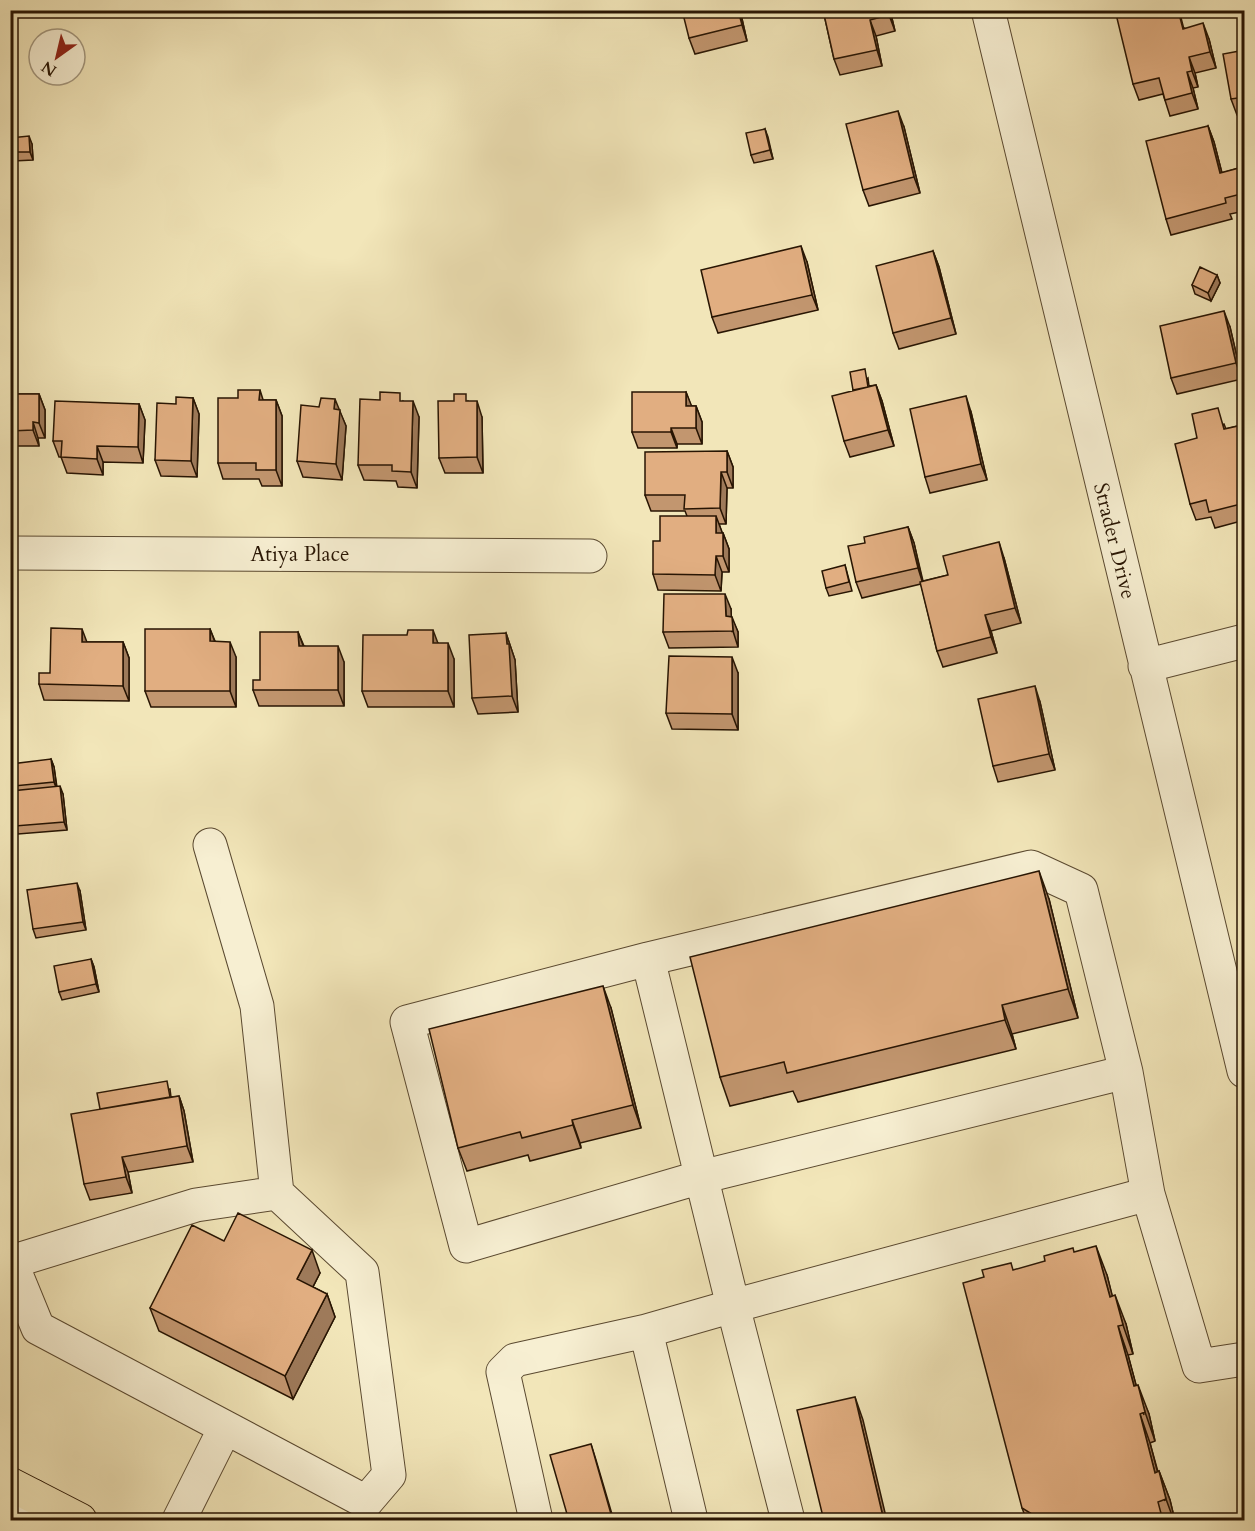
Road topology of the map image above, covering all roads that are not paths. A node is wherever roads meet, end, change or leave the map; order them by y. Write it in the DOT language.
graph roads {
  1 [pos="988,10"];
  2 [pos="10,553"];
  3 [pos="590,556"];
  4 [pos="1245,641"];
  5 [pos="1146,666"];
  6 [pos="210,845"];
  7 [pos="648,959"];
  8 [pos="1245,1071"];
  9 [pos="1126,1072"];
  10 [pos="701,1177"];
  11 [pos="277,1193"];
  12 [pos="1148,1194"];
  13 [pos="11,1262"];
  14 [pos="733,1306"];
  15 [pos="646,1331"];
  16 [pos="1245,1359"];
  17 [pos="225,1428"];
  18 [pos="21,1500"];
  19 [pos="80,1521"];
  20 [pos="178,1521"];
  21 [pos="536,1521"];
  22 [pos="691,1521"];
  23 [pos="788,1521"];
  1 -- 5 [label="street, Strader Drive"];
  2 -- 3 [label="street, Atiya Place"];
  4 -- 5 [label="street"];
  5 -- 8 [label="street, Strader Drive"];
  6 -- 11 [label="street"];
  7 -- 9 [label="street"];
  7 -- 10 [label="street"];
  7 -- 10 [label="street"];
  9 -- 10 [label="street"];
  9 -- 12 [label="street"];
  10 -- 14 [label="street"];
  11 -- 13 [label="street"];
  11 -- 17 [label="street"];
  12 -- 14 [label="street"];
  12 -- 16 [label="street"];
  13 -- 17 [label="street"];
  14 -- 15 [label="street"];
  14 -- 23 [label="street"];
  15 -- 21 [label="street"];
  15 -- 22 [label="street"];
  17 -- 20 [label="street"];
  18 -- 19 [label="main road"];
}
